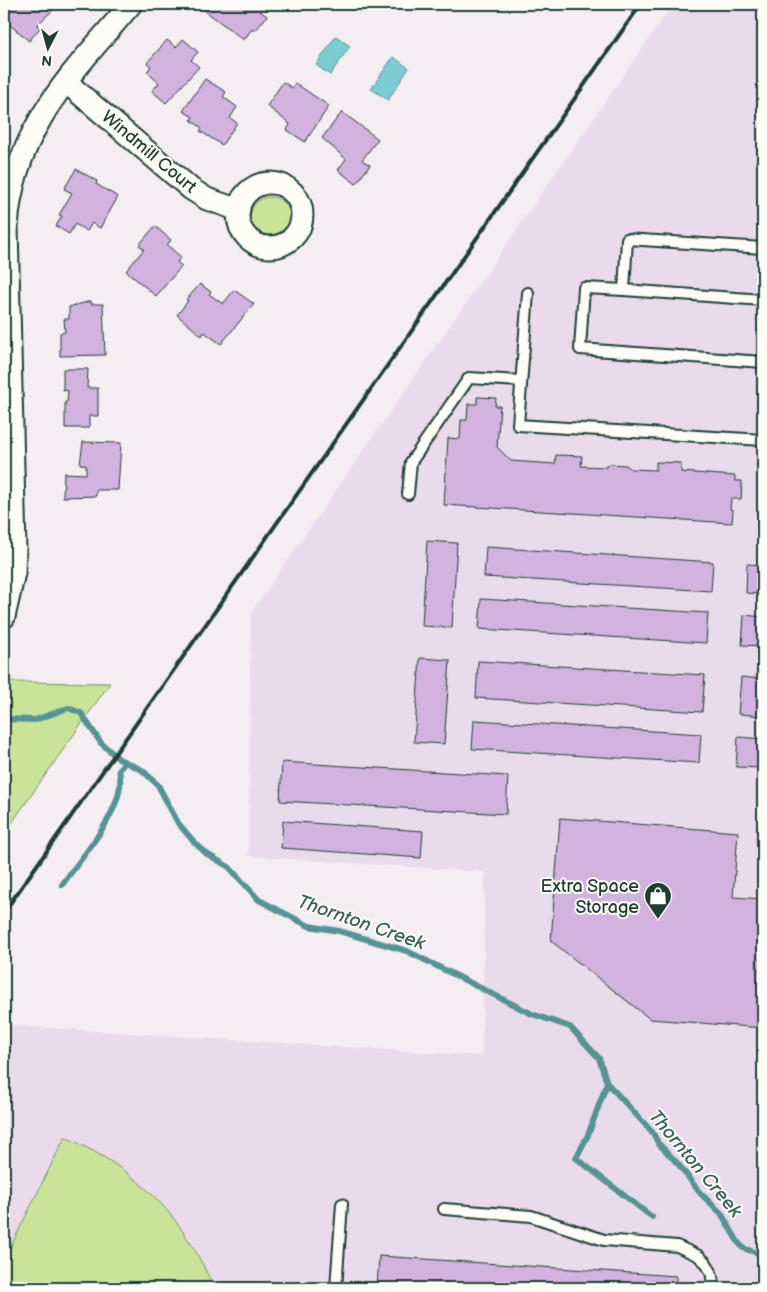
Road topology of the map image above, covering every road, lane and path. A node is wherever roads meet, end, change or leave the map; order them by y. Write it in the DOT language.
graph roads {
  1 [pos="131,4"];
  2 [pos="66,82"];
  3 [pos="238,210"];
  4 [pos="763,248"];
  5 [pos="624,290"];
  6 [pos="528,293"];
  7 [pos="763,300"];
  8 [pos="763,362"];
  9 [pos="521,381"];
  10 [pos="763,440"];
  11 [pos="408,494"];
  12 [pos="4,617"];
  13 [pos="342,1204"];
  14 [pos="444,1209"];
  15 [pos="336,1288"];
  16 [pos="714,1288"];
  1 -- 2 [label="street"];
  2 -- 3 [label="street, Windmill Court"];
  2 -- 12 [label="street"];
  4 -- 5 [label="lane"];
  5 -- 7 [label="lane"];
  5 -- 8 [label="lane"];
  6 -- 9 [label="lane"];
  9 -- 10 [label="lane"];
  9 -- 11 [label="lane"];
  13 -- 15 [label="lane"];
  14 -- 16 [label="lane"];
}
